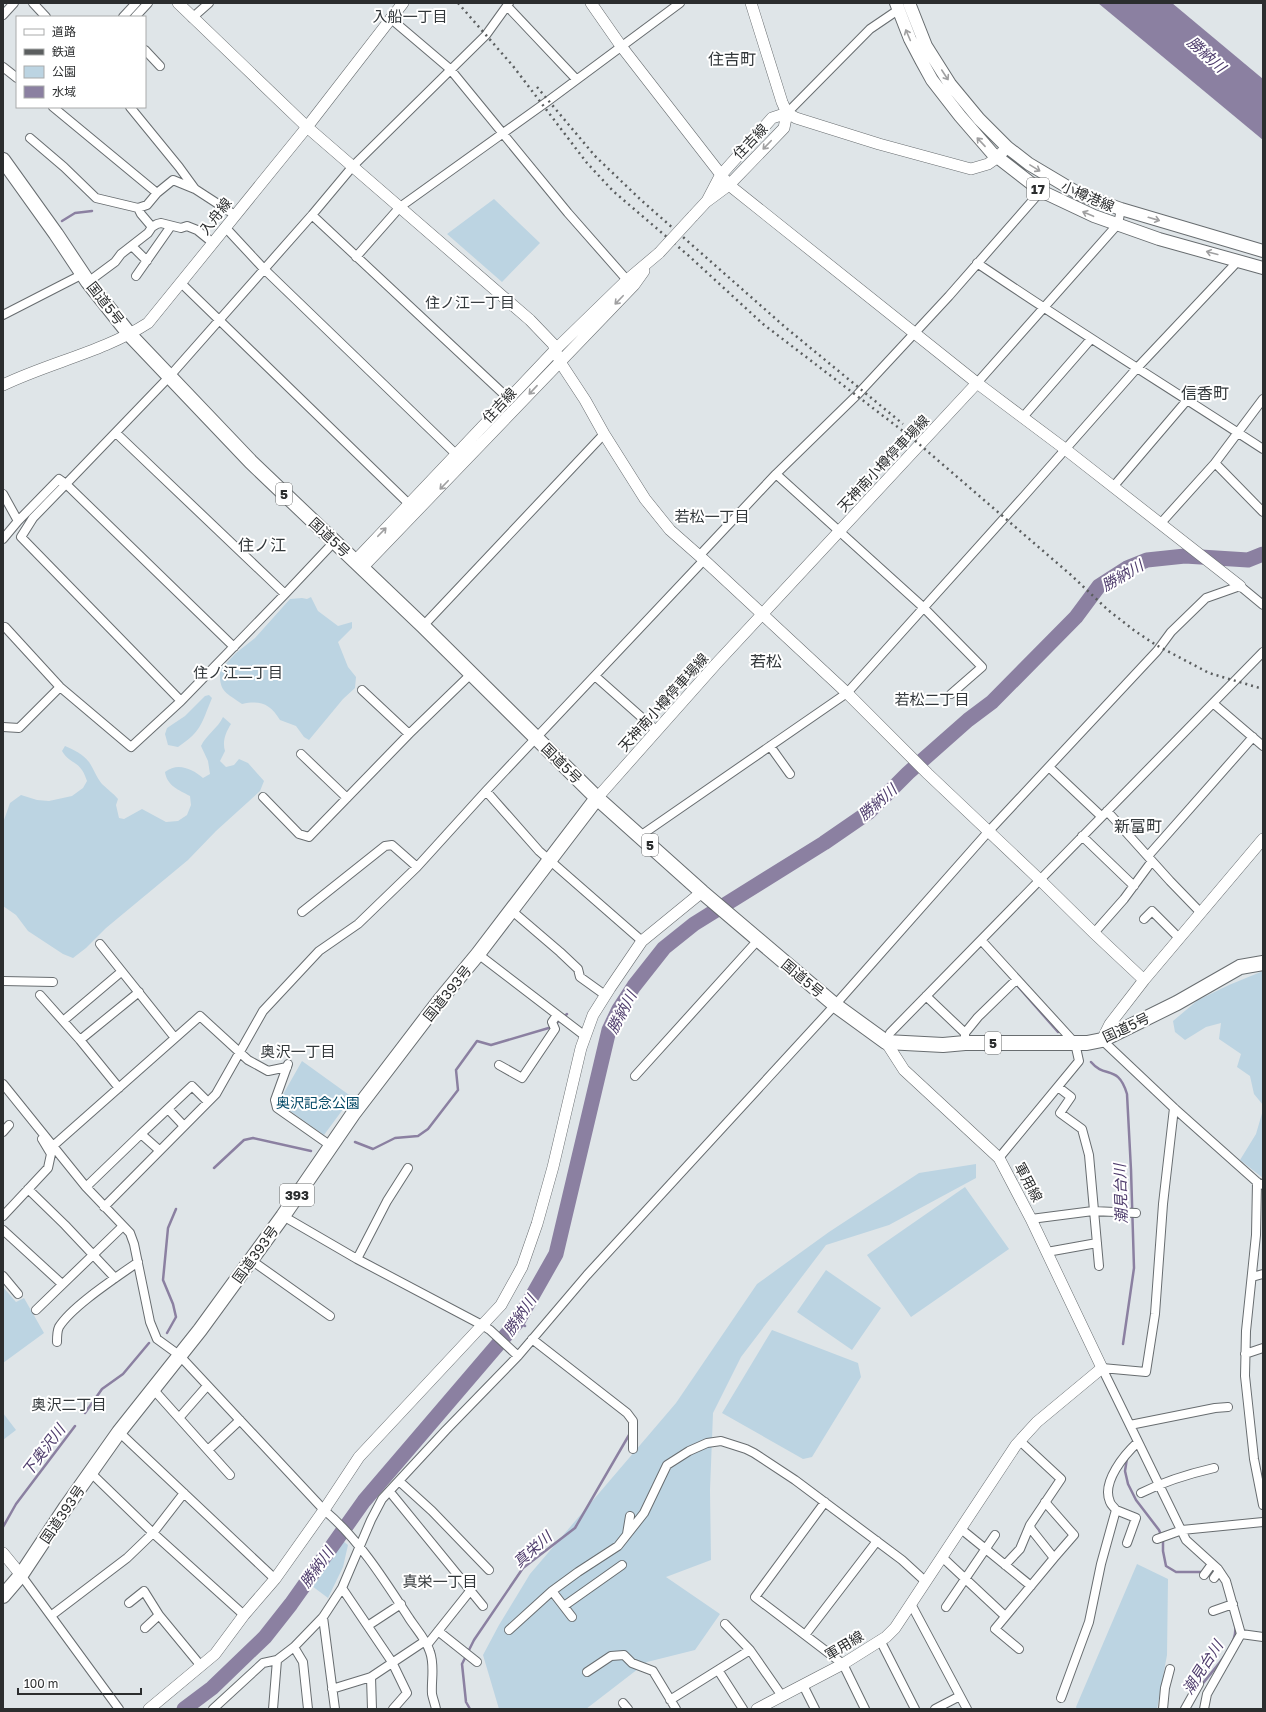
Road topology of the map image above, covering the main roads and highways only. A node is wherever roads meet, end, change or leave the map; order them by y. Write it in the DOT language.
graph roads {
  1 [pos="909,3"];
  2 [pos="900,5"];
  3 [pos="3,160"];
  4 [pos="1263,251"];
  5 [pos="1263,268"];
  6 [pos="597,798"];
  7 [pos="1263,963"];
  8 [pos="3,1596"];
  1 -- 4 [label="main road, 小樽港線 / 17, one-way"];
  5 -- 2 [label="main road, 小樽港線 / 17, one-way"];
  3 -- 6 [label="highway, 国道5号 / 5"];
  6 -- 7 [label="highway, 国道5号 / 5"];
  6 -- 8 [label="highway, 国道393号 / 393"];
}
